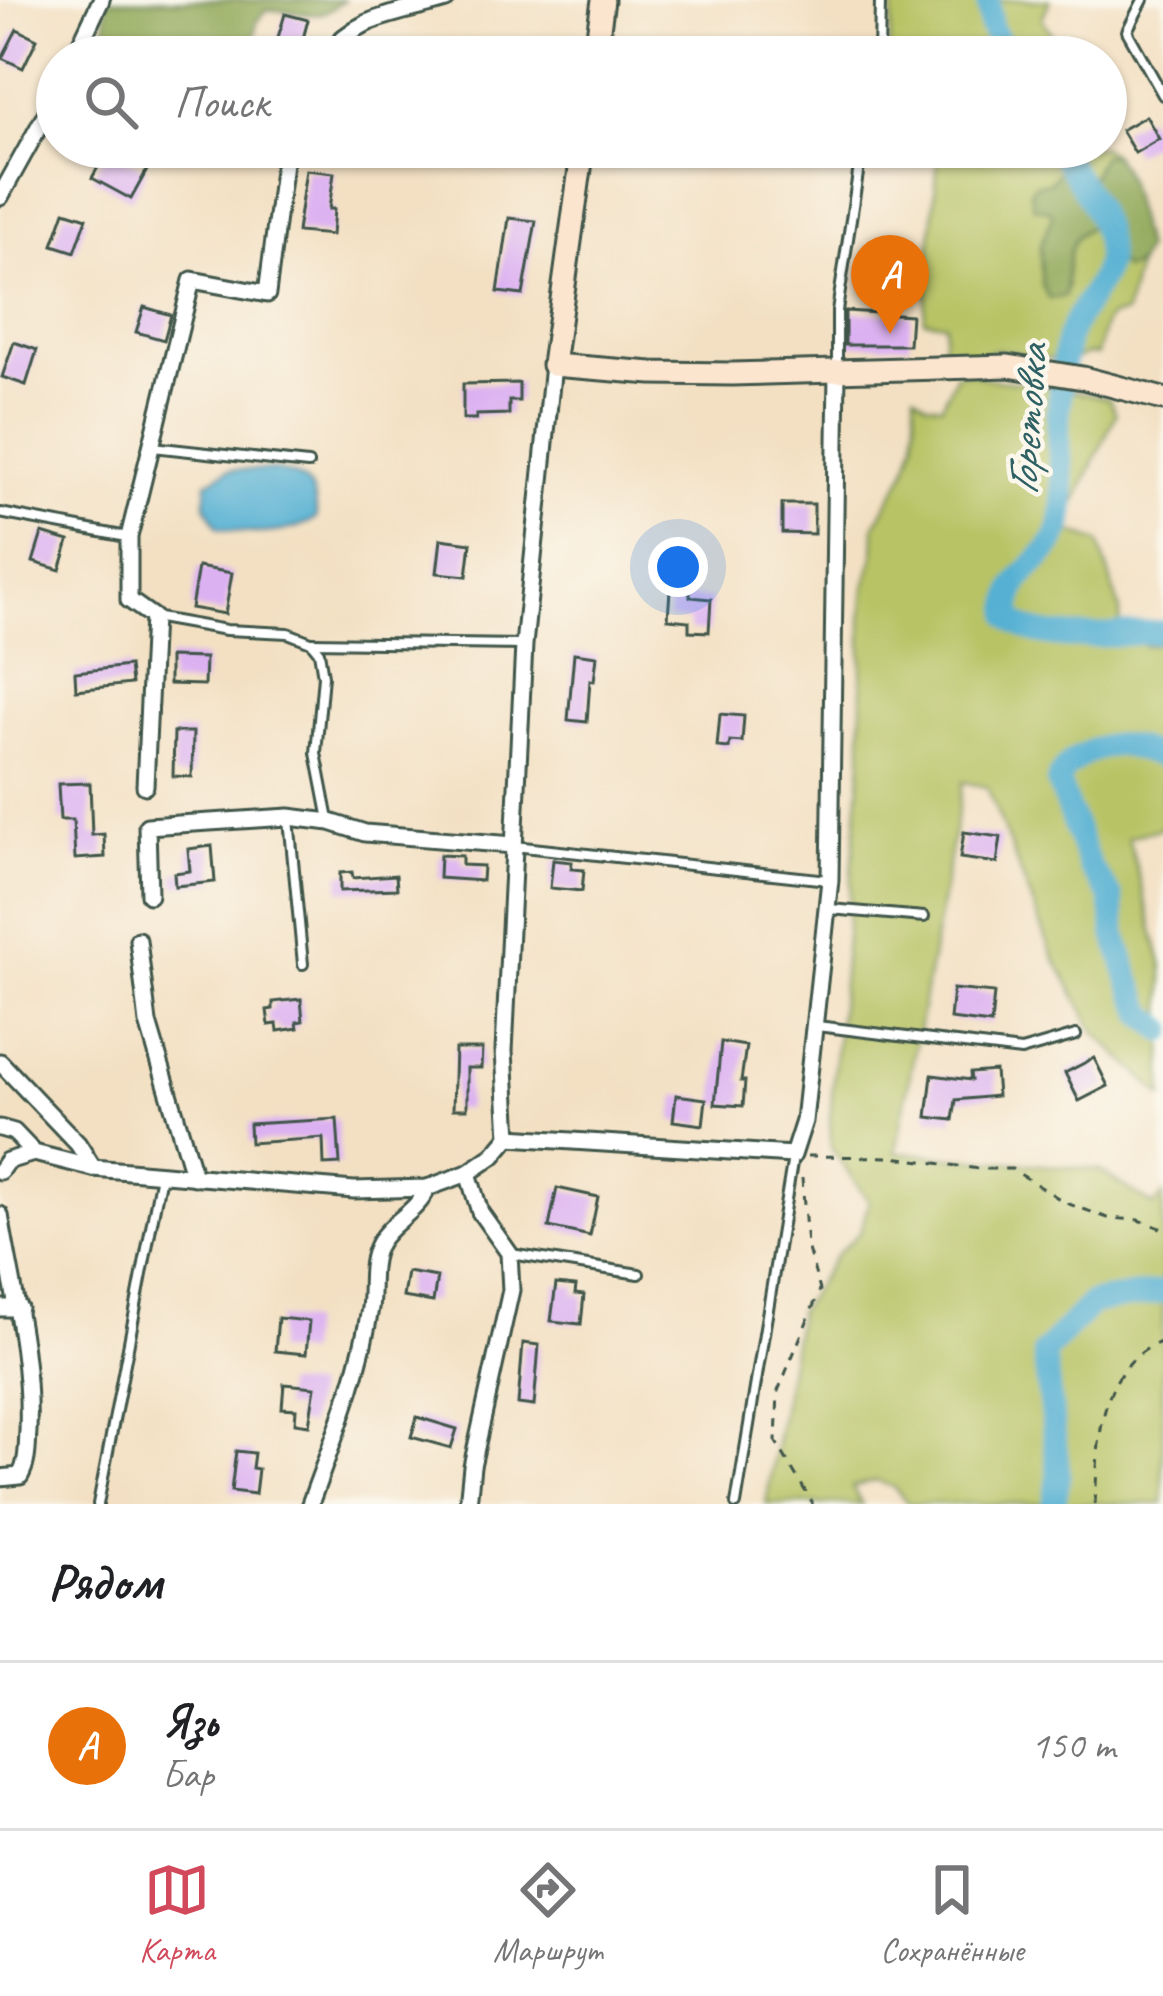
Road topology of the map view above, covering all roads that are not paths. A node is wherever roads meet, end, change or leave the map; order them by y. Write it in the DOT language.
graph roads {
  1 [pos="101,0"];
  2 [pos="446,0"];
  3 [pos="603,0"];
  4 [pos="880,0"];
  5 [pos="1143,0"];
  6 [pos="84,36"];
  7 [pos="342,36"];
  8 [pos="598,36"];
  9 [pos="879,36"];
  10 [pos="1163,95"];
  11 [pos="36,132"];
  12 [pos="283,168"];
  13 [pos="580,168"];
  14 [pos="857,168"];
  15 [pos="0,197"];
  16 [pos="553,365"];
  17 [pos="837,370"];
  18 [pos="1163,399"];
  19 [pos="153,447"];
  20 [pos="308,464"];
  21 [pos="0,513"];
  22 [pos="129,537"];
  23 [pos="153,617"];
  24 [pos="311,641"];
  25 [pos="524,645"];
  26 [pos="145,786"];
  27 [pos="289,818"];
  28 [pos="330,822"];
  29 [pos="513,845"];
  30 [pos="830,880"];
  31 [pos="149,895"];
  32 [pos="828,909"];
  33 [pos="924,917"];
  34 [pos="138,940"];
  35 [pos="303,964"];
  36 [pos="815,1026"];
  37 [pos="1076,1035"];
  38 [pos="0,1063"];
  39 [pos="0,1128"];
  40 [pos="509,1137"];
  41 [pos="34,1153"];
  42 [pos="793,1155"];
  43 [pos="93,1168"];
  44 [pos="0,1171"];
  45 [pos="468,1173"];
  46 [pos="161,1174"];
  47 [pos="194,1177"];
  48 [pos="427,1188"];
  49 [pos="0,1215"];
  50 [pos="509,1253"];
  51 [pos="639,1274"];
  52 [pos="0,1308"];
  53 [pos="19,1308"];
  54 [pos="0,1478"];
  55 [pos="98,1504"];
  56 [pos="310,1504"];
  57 [pos="468,1504"];
  58 [pos="736,1504"];
  1 -- 6 [label="street"];
  2 -- 7 [label="street"];
  3 -- 8 [label="street"];
  4 -- 9 [label="lane"];
  5 -- 10 [label="lane"];
  11 -- 15 [label="street"];
  12 -- 19 [label="street"];
  13 -- 16 [label="street"];
  14 -- 17 [label="lane"];
  16 -- 17 [label="street"];
  16 -- 25 [label="street"];
  17 -- 18 [label="street"];
  17 -- 30 [label="street"];
  19 -- 20 [label="lane"];
  19 -- 22 [label="street"];
  21 -- 22 [label="lane"];
  22 -- 23 [label="street"];
  23 -- 24 [label="lane"];
  23 -- 26 [label="street"];
  24 -- 25 [label="lane"];
  24 -- 28 [label="lane"];
  25 -- 29 [label="street"];
  27 -- 28 [label="street"];
  27 -- 31 [label="street"];
  27 -- 35 [label="lane"];
  28 -- 29 [label="street"];
  29 -- 30 [label="lane"];
  29 -- 40 [label="street"];
  30 -- 32 [label="street"];
  32 -- 33 [label="lane"];
  32 -- 36 [label="street"];
  34 -- 47 [label="street"];
  36 -- 37 [label="lane"];
  36 -- 42 [label="street"];
  38 -- 43 [label="street"];
  39 -- 41 [label="street"];
  40 -- 42 [label="street"];
  40 -- 45 [label="street"];
  41 -- 43 [label="street"];
  41 -- 44 [label="street"];
  42 -- 58 [label="lane"];
  43 -- 46 [label="street"];
  45 -- 48 [label="street"];
  45 -- 50 [label="street"];
  46 -- 47 [label="street"];
  46 -- 55 [label="lane"];
  47 -- 48 [label="street"];
  48 -- 56 [label="street"];
  49 -- 53 [label="street"];
  50 -- 51 [label="lane"];
  50 -- 57 [label="street"];
  52 -- 53 [label="street"];
  53 -- 54 [label="street"];
}
